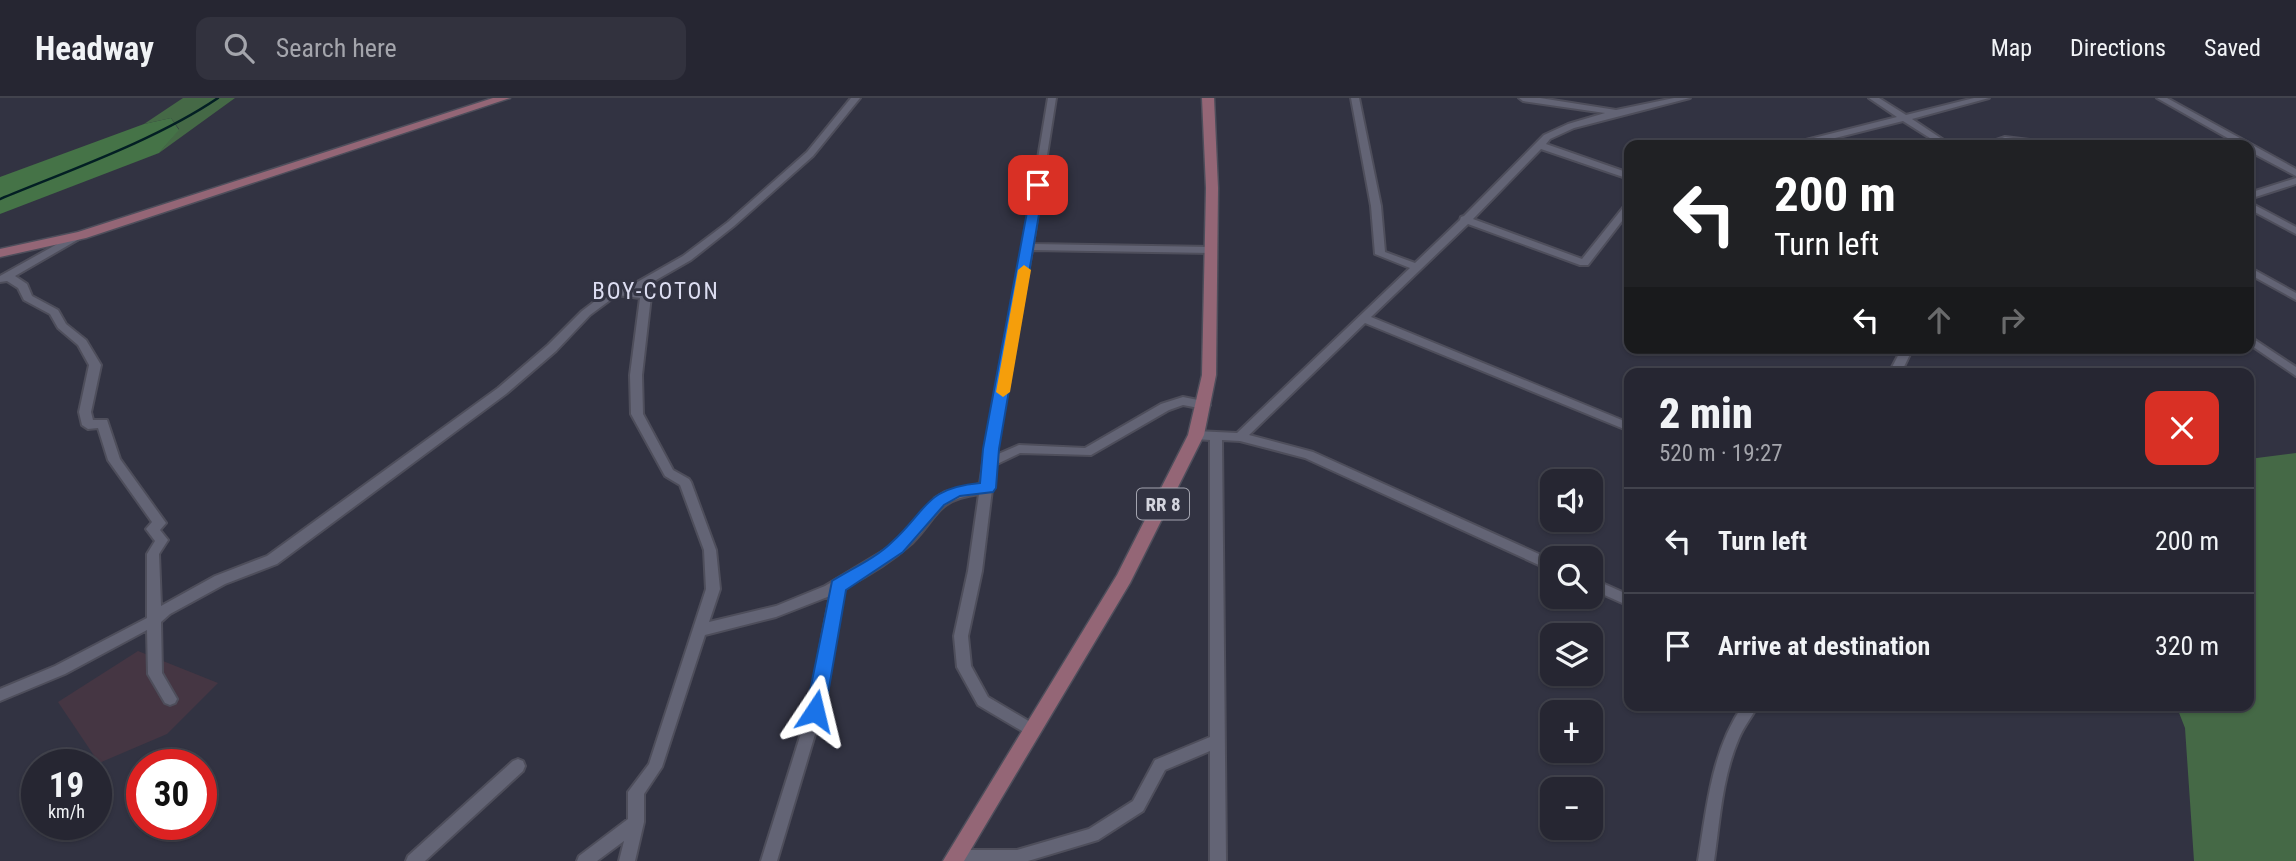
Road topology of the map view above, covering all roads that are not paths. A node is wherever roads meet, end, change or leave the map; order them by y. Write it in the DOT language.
graph roads {
  1 [pos="505,98"];
  2 [pos="856,98"];
  3 [pos="1052,98"];
  4 [pos="1208,98"];
  5 [pos="1355,98"];
  6 [pos="1522,98"];
  7 [pos="1686,98"];
  8 [pos="1873,98"];
  9 [pos="1985,98"];
  10 [pos="2161,98"];
  11 [pos="1617,113"];
  12 [pos="1905,118"];
  13 [pos="1817,140"];
  14 [pos="1939,140"];
  15 [pos="2236,140"];
  16 [pos="1540,145"];
  17 [pos="2254,150"];
  18 [pos="2296,173"];
  19 [pos="1624,174"];
  20 [pos="2296,181"];
  21 [pos="2254,194"];
  22 [pos="2254,208"];
  23 [pos="1624,212"];
  24 [pos="1464,219"];
  25 [pos="2296,231"];
  26 [pos="81,235"];
  27 [pos="1028,247"];
  28 [pos="1211,250"];
  29 [pos="0,253"];
  30 [pos="1418,267"];
  31 [pos="2254,273"];
  32 [pos="4,278"];
  33 [pos="627,293"];
  34 [pos="2296,297"];
  35 [pos="1363,318"];
  36 [pos="2254,343"];
  37 [pos="2296,372"];
  38 [pos="1204,405"];
  39 [pos="1624,425"];
  40 [pos="1196,435"];
  41 [pos="1216,435"];
  42 [pos="1240,437"];
  43 [pos="989,463"];
  44 [pos="988,488"];
  45 [pos="1540,561"];
  46 [pos="838,586"];
  47 [pos="1603,589"];
  48 [pos="1624,599"];
  49 [pos="153,621"];
  50 [pos="700,631"];
  51 [pos="0,695"];
  52 [pos="170,699"];
  53 [pos="1746,711"];
  54 [pos="1032,730"];
  55 [pos="1217,741"];
  56 [pos="518,766"];
  57 [pos="636,821"];
  58 [pos="954,859"];
  59 [pos="414,861"];
  60 [pos="585,861"];
  61 [pos="627,861"];
  62 [pos="769,861"];
  63 [pos="1218,861"];
  64 [pos="1706,861"];
  1 -- 26 [label="main road"];
  2 -- 33 [label="street"];
  3 -- 27 [label="street"];
  4 -- 28 [label="main road, RR 8"];
  5 -- 30 [label="street"];
  6 -- 11 [label="street"];
  7 -- 11 [label="street"];
  8 -- 12 [label="street"];
  9 -- 12 [label="street"];
  10 -- 15 [label="street"];
  11 -- 16 [label="street"];
  12 -- 13 [label="street"];
  12 -- 14 [label="street"];
  16 -- 19 [label="street"];
  16 -- 24 [label="street"];
  17 -- 18 [label="street"];
  20 -- 21 [label="street"];
  22 -- 25 [label="street"];
  23 -- 24 [label="street"];
  24 -- 30 [label="street"];
  26 -- 29 [label="main road"];
  26 -- 32 [label="street"];
  27 -- 28 [label="street"];
  27 -- 43 [label="street"];
  28 -- 38 [label="main road, RR 8"];
  30 -- 35 [label="street"];
  31 -- 34 [label="street"];
  32 -- 49 [label="street"];
  33 -- 49 [label="street"];
  33 -- 50 [label="street"];
  35 -- 39 [label="street"];
  35 -- 42 [label="street"];
  36 -- 37 [label="street"];
  38 -- 40 [label="main road, RR 8"];
  38 -- 43 [label="street"];
  40 -- 41 [label="street"];
  40 -- 54 [label="main road, RR 8"];
  41 -- 42 [label="street"];
  41 -- 55 [label="street"];
  42 -- 45 [label="street"];
  43 -- 44 [label="street"];
  44 -- 46 [label="street"];
  44 -- 54 [label="street"];
  46 -- 50 [label="street"];
  46 -- 62 [label="street"];
  47 -- 48 [label="street"];
  49 -- 51 [label="street"];
  49 -- 52 [label="street"];
  50 -- 57 [label="street"];
  53 -- 64 [label="street"];
  54 -- 58 [label="main road, RR 8"];
  55 -- 58 [label="street"];
  55 -- 63 [label="street"];
  56 -- 59 [label="street"];
  57 -- 60 [label="street"];
  57 -- 61 [label="street"];
}
